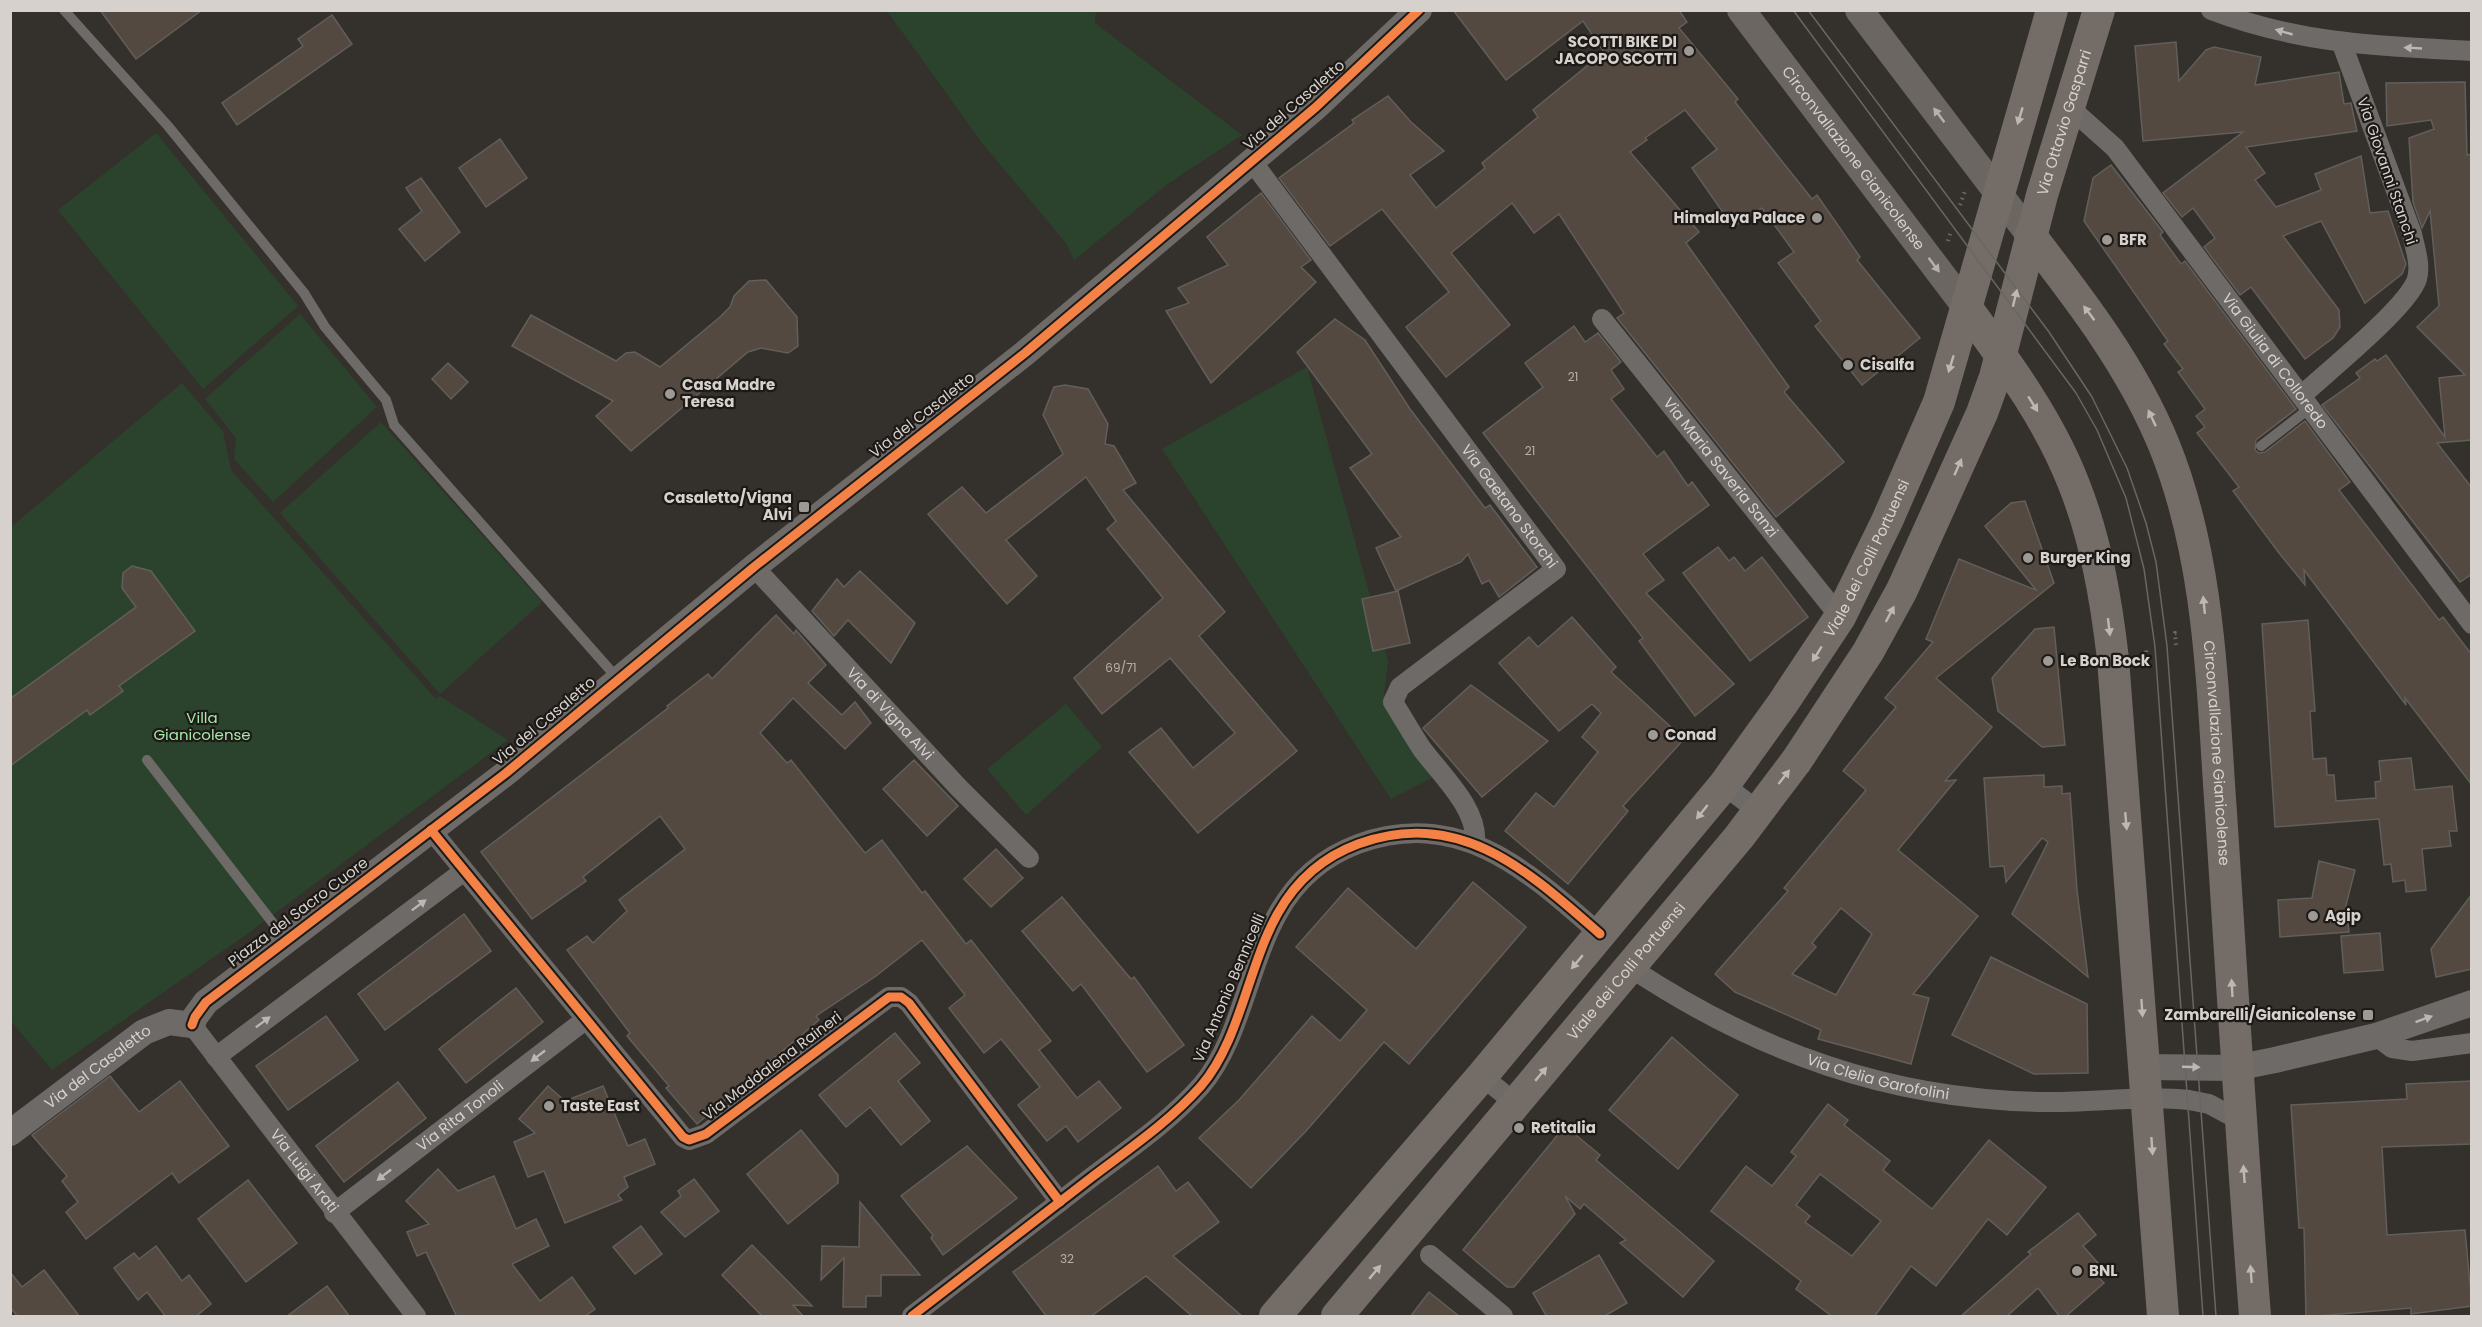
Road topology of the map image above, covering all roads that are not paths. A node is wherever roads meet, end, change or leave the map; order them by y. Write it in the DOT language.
graph roads {
  1 [pos="64,10"];
  2 [pos="1419,10"];
  3 [pos="1741,10"];
  4 [pos="1859,10"];
  5 [pos="2052,10"];
  6 [pos="2099,10"];
  7 [pos="2211,10"];
  8 [pos="2342,44"];
  9 [pos="2472,51"];
  10 [pos="2070,107"];
  11 [pos="1257,168"];
  12 [pos="1998,192"];
  13 [pos="2030,235"];
  14 [pos="1966,307"];
  15 [pos="1602,319"];
  16 [pos="2001,355"];
  17 [pos="2305,402"];
  18 [pos="2261,446"];
  19 [pos="754,567"];
  20 [pos="2462,599"];
  21 [pos="1840,616"];
  22 [pos="2472,624"];
  23 [pos="618,679"];
  24 [pos="147,760"];
  25 [pos="1724,785"];
  26 [pos="1758,811"];
  27 [pos="431,830"];
  28 [pos="1474,844"];
  29 [pos="1029,858"];
  30 [pos="464,871"];
  31 [pos="1600,934"];
  32 [pos="286,940"];
  33 [pos="1630,968"];
  34 [pos="2472,1003"];
  35 [pos="585,1020"];
  36 [pos="192,1025"];
  37 [pos="2376,1036"];
  38 [pos="2472,1042"];
  39 [pos="216,1057"];
  40 [pos="2146,1067"];
  41 [pos="2235,1068"];
  42 [pos="1482,1076"];
  43 [pos="2149,1098"];
  44 [pos="1516,1104"];
  45 [pos="2240,1120"];
  46 [pos="10,1133"];
  47 [pos="1060,1202"];
  48 [pos="334,1212"];
  49 [pos="1430,1255"];
  50 [pos="1282,1314"];
  51 [pos="416,1317"];
  52 [pos="912,1317"];
  53 [pos="1337,1317"];
  54 [pos="1503,1317"];
  55 [pos="2163,1317"];
  56 [pos="2255,1317"];
  1 -- 23 [label="lane"];
  2 -- 19 [label="street, Via del Casaletto"];
  3 -- 14 [label="main road, Circonvallazione Gianicolense, one-way"];
  12 -- 4 [label="main road, Circonvallazione Gianicolense, one-way"];
  5 -- 12 [label="main road, one-way"];
  6 -- 10 [label="main road, Via Ottavio Gasparri"];
  8 -- 7 [label="street, one-way"];
  9 -- 8 [label="street, one-way"];
  8 -- 17 [label="street, Via Giovanni Stanchi"];
  10 -- 13 [label="main road, Via Ottavio Gasparri"];
  10 -- 17 [label="street, Via Giulia di Colloredo"];
  11 -- 28 [label="street, Via Gaetano Storchi"];
  12 -- 13 [label="main road, Circonvallazione Gianicolense"];
  12 -- 14 [label="main road"];
  16 -- 13 [label="main road, one-way"];
  41 -- 13 [label="main road, Circonvallazione Gianicolense, one-way"];
  14 -- 16 [label="main road, Circonvallazione Gianicolense"];
  14 -- 21 [label="main road, Viale dei Colli Portuensi, one-way"];
  15 -- 21 [label="street, Via Maria Saveria Sanzi"];
  26 -- 16 [label="main road, Viale dei Colli Portuensi, one-way"];
  16 -- 40 [label="main road, Circonvallazione Gianicolense, one-way"];
  17 -- 18 [label="lane"];
  17 -- 20 [label="street, Via Giulia di Colloredo"];
  19 -- 23 [label="street, Via del Casaletto"];
  19 -- 29 [label="street, Via di Vigna Alvi"];
  20 -- 22 [label="street, Via Giulia di Colloredo"];
  21 -- 25 [label="main road, Viale dei Colli Portuensi, one-way"];
  23 -- 27 [label="street, Via del Casaletto"];
  24 -- 32 [label="lane"];
  25 -- 26 [label="street"];
  25 -- 31 [label="main road, Viale dei Colli Portuensi, one-way"];
  26 -- 33 [label="main road, Viale dei Colli Portuensi"];
  27 -- 30 [label="street, Via Maddalena Raineri"];
  27 -- 32 [label="street, Piazza del Sacro Cuore"];
  28 -- 31 [label="street, Via Antonio Bennicelli"];
  28 -- 47 [label="street, Via Antonio Bennicelli"];
  30 -- 35 [label="street, Via Maddalena Raineri"];
  39 -- 30 [label="street, one-way"];
  31 -- 42 [label="main road, Viale dei Colli Portuensi, one-way"];
  32 -- 36 [label="street, Piazza del Sacro Cuore"];
  33 -- 43 [label="street, Via Clelia Garofolini"];
  44 -- 33 [label="main road, Viale dei Colli Portuensi, one-way"];
  37 -- 34 [label="street, one-way"];
  35 -- 47 [label="street, Via Maddalena Raineri"];
  35 -- 48 [label="street, Via Rita Tonoli, one-way"];
  36 -- 39 [label="street, Via Luigi Arati"];
  36 -- 46 [label="street, Via del Casaletto"];
  37 -- 38 [label="street"];
  37 -- 41 [label="street"];
  39 -- 48 [label="street, Via Luigi Arati"];
  40 -- 41 [label="street, one-way"];
  40 -- 43 [label="main road, Circonvallazione Gianicolense"];
  41 -- 45 [label="main road, Circonvallazione Gianicolense"];
  42 -- 44 [label="street"];
  42 -- 50 [label="main road, Viale dei Colli Portuensi"];
  43 -- 45 [label="street, Via Clelia Garofolini"];
  43 -- 55 [label="main road, Circonvallazione Gianicolense, one-way"];
  53 -- 44 [label="main road, Viale dei Colli Portuensi, one-way"];
  56 -- 45 [label="main road, Circonvallazione Gianicolense, one-way"];
  47 -- 52 [label="street, Via Antonio Bennicelli"];
  48 -- 51 [label="street, Via Luigi Arati"];
  49 -- 54 [label="street"];
}
